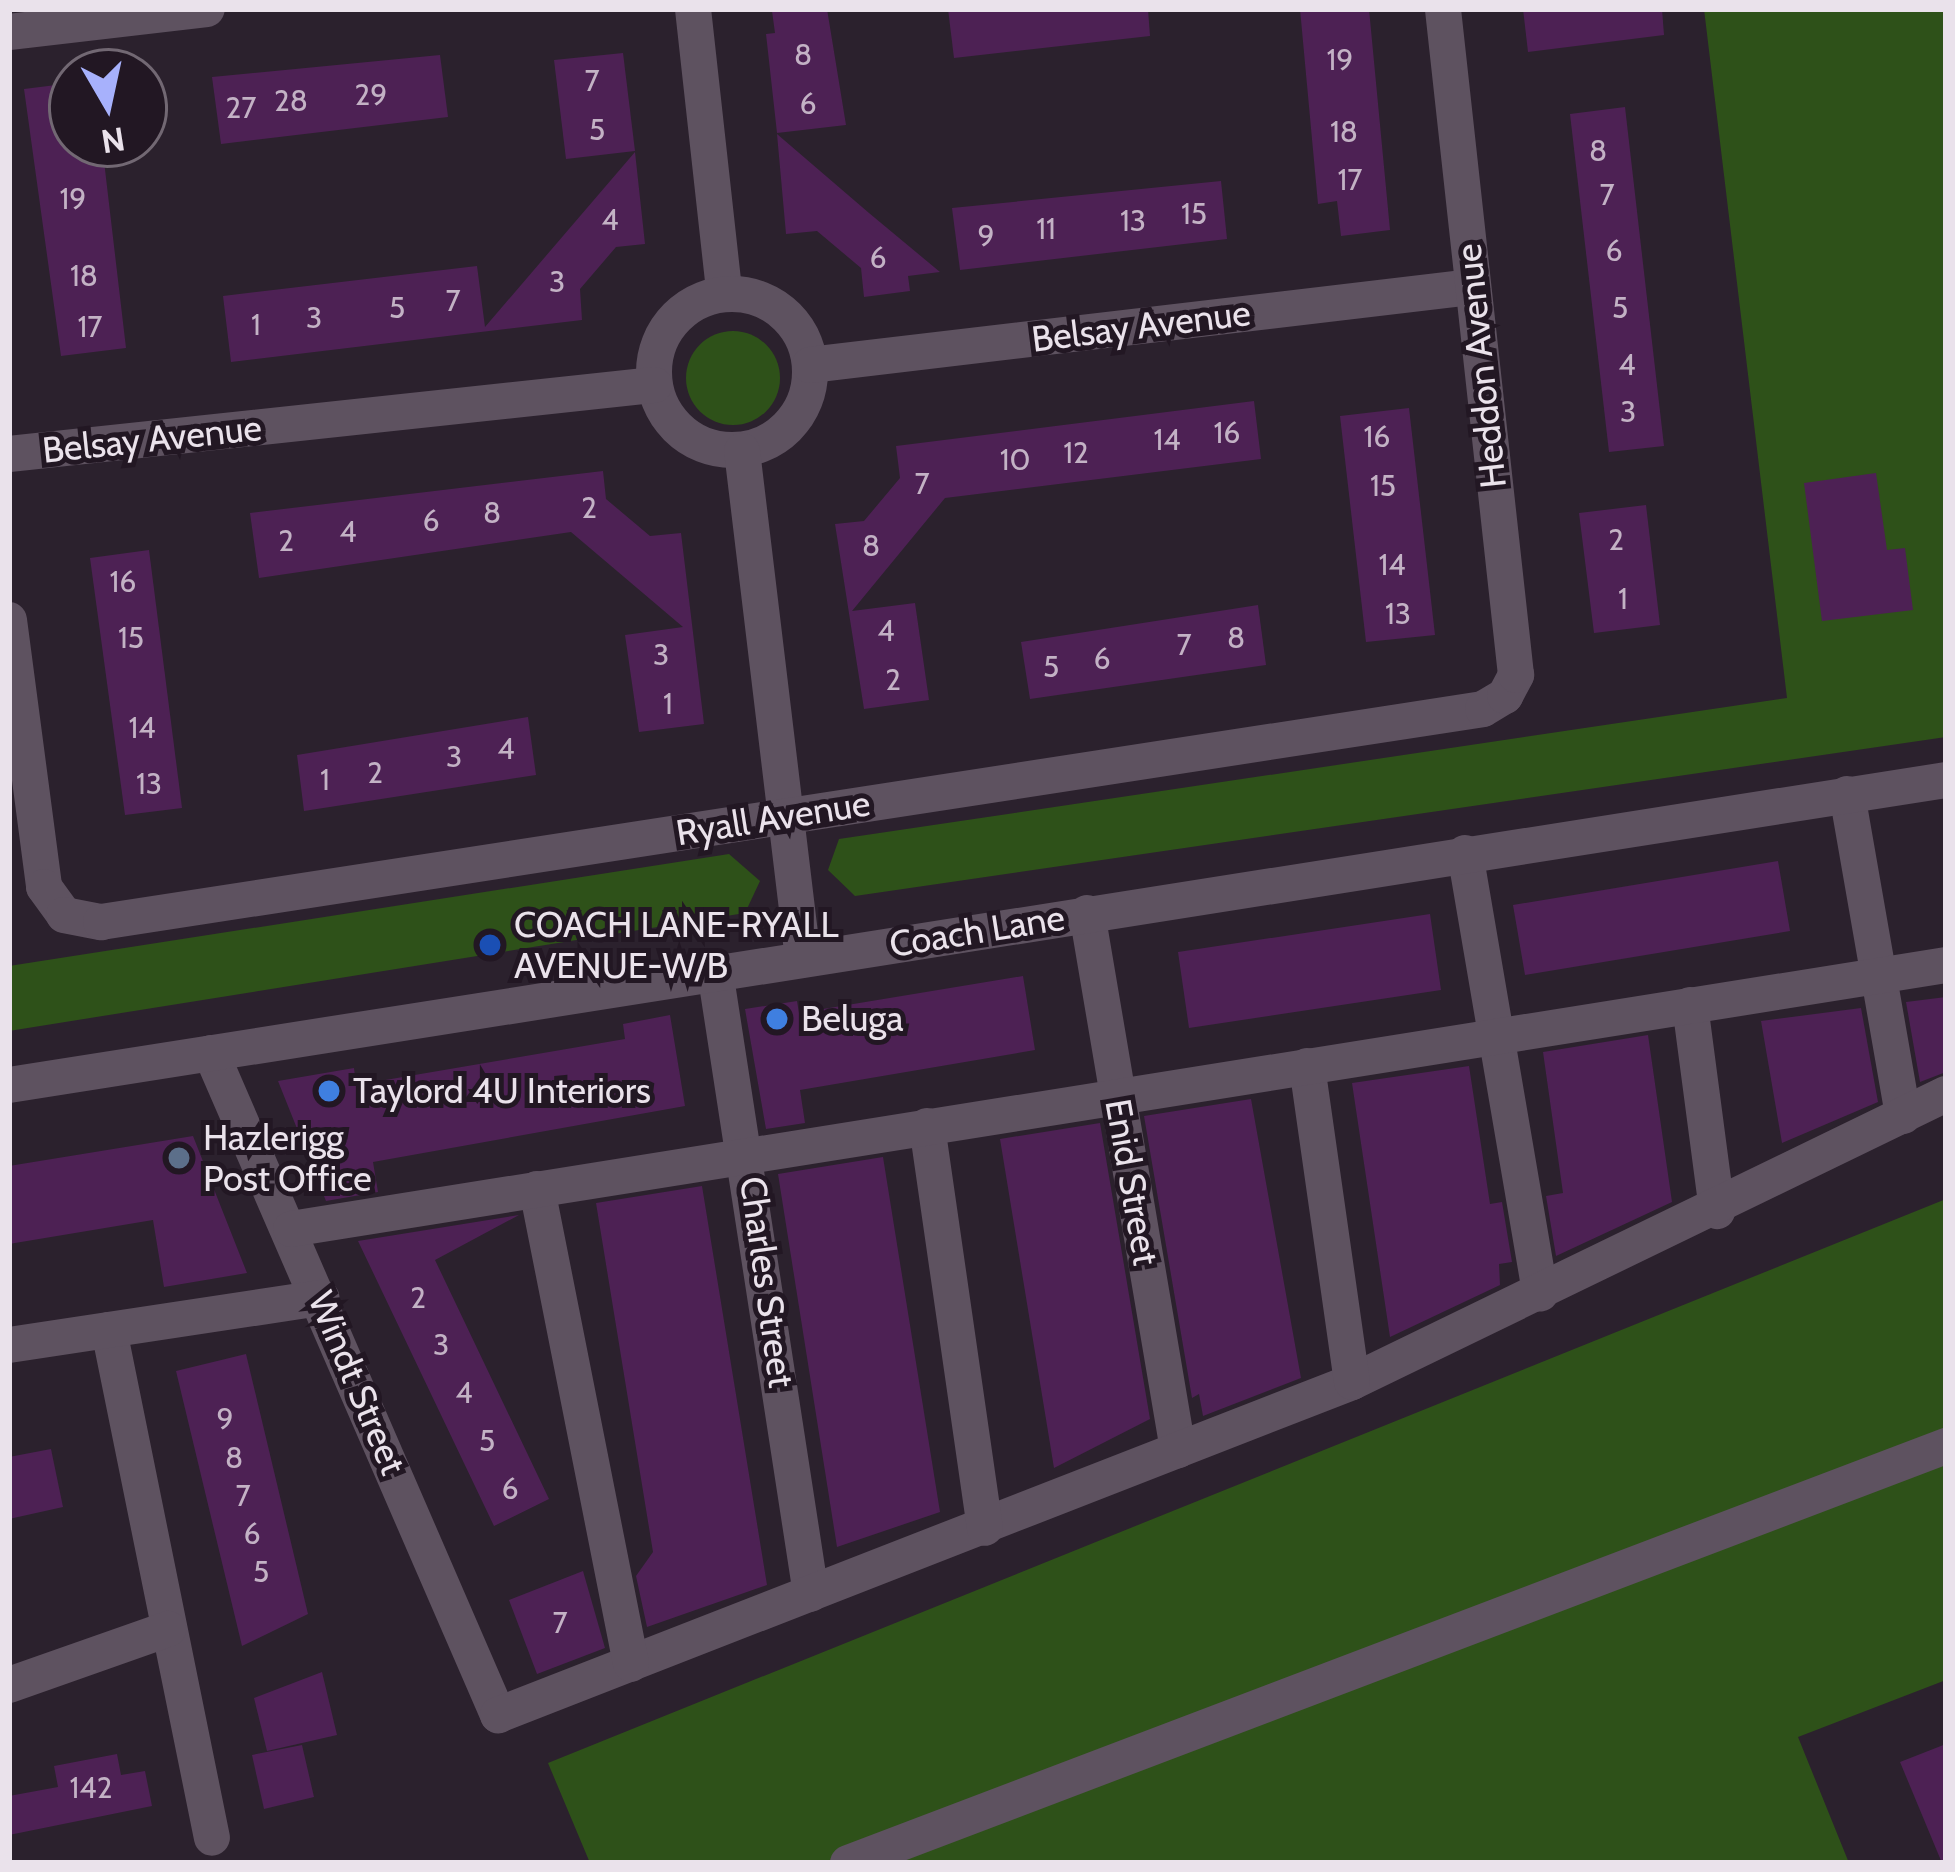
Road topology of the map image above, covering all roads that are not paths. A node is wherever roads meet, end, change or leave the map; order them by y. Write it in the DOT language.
graph roads {
  1 [pos="207,9"];
  2 [pos="693,9"];
  3 [pos="1442,9"];
  4 [pos="9,32"];
  5 [pos="1472,287"];
  6 [pos="724,290"];
  7 [pos="810,365"];
  8 [pos="654,385"];
  9 [pos="742,452"];
  10 [pos="9,454"];
  11 [pos="9,620"];
  12 [pos="1483,709"];
  13 [pos="1946,780"];
  14 [pos="1847,794"];
  15 [pos="782,817"];
  16 [pos="1465,853"];
  17 [pos="1087,913"];
  18 [pos="803,959"];
  19 [pos="1946,965"];
  20 [pos="715,971"];
  21 [pos="1880,974"];
  22 [pos="1690,1005"];
  23 [pos="1498,1036"];
  24 [pos="211,1053"];
  25 [pos="1307,1066"];
  26 [pos="9,1085"];
  27 [pos="1117,1094"];
  28 [pos="1946,1094"];
  29 [pos="1903,1116"];
  30 [pos="927,1126"];
  31 [pos="748,1155"];
  32 [pos="537,1189"];
  33 [pos="1717,1211"];
  34 [pos="291,1228"];
  35 [pos="1540,1294"];
  36 [pos="321,1298"];
  37 [pos="109,1330"];
  38 [pos="9,1345"];
  39 [pos="1352,1382"];
  40 [pos="1946,1446"];
  41 [pos="1178,1450"];
  42 [pos="985,1528"];
  43 [pos="812,1594"];
  44 [pos="168,1629"];
  45 [pos="631,1664"];
  46 [pos="9,1685"];
  47 [pos="212,1838"];
  48 [pos="848,1863"];
  1 -- 4 [label="street"];
  2 -- 6 [label="street"];
  3 -- 5 [label="street, Heddon Avenue"];
  5 -- 7 [label="street, Belsay Avenue"];
  5 -- 12 [label="street, Heddon Avenue"];
  6 -- 7 [label="street"];
  6 -- 8 [label="street"];
  7 -- 9 [label="street"];
  8 -- 9 [label="street"];
  8 -- 10 [label="street, Belsay Avenue"];
  9 -- 15 [label="street"];
  11 -- 15 [label="street, Ryall Avenue"];
  12 -- 15 [label="street, Ryall Avenue"];
  13 -- 14 [label="street, Coach Lane"];
  14 -- 16 [label="street, Coach Lane"];
  14 -- 21 [label="street"];
  15 -- 18 [label="street"];
  16 -- 17 [label="street, Coach Lane"];
  16 -- 23 [label="street"];
  17 -- 18 [label="street, Coach Lane"];
  17 -- 27 [label="street, Enid Street"];
  18 -- 20 [label="street, Coach Lane"];
  19 -- 21 [label="street"];
  20 -- 24 [label="street, Coach Lane"];
  20 -- 31 [label="street, Charles Street"];
  21 -- 22 [label="street"];
  21 -- 29 [label="street"];
  22 -- 23 [label="street"];
  22 -- 33 [label="street"];
  23 -- 25 [label="street"];
  23 -- 35 [label="street"];
  24 -- 26 [label="street, Coach Lane"];
  24 -- 34 [label="street, Windt Street"];
  25 -- 27 [label="street"];
  25 -- 39 [label="street"];
  27 -- 30 [label="street"];
  27 -- 41 [label="street, Enid Street"];
  28 -- 29 [label="street"];
  29 -- 33 [label="street"];
  30 -- 31 [label="street"];
  30 -- 42 [label="street"];
  31 -- 32 [label="street"];
  31 -- 43 [label="street, Charles Street"];
  32 -- 34 [label="street"];
  32 -- 45 [label="street"];
  33 -- 35 [label="street"];
  34 -- 36 [label="street, Windt Street"];
  35 -- 39 [label="street"];
  36 -- 37 [label="street"];
  36 -- 45 [label="street, Windt Street"];
  37 -- 38 [label="street"];
  37 -- 44 [label="street"];
  39 -- 41 [label="street"];
  40 -- 48 [label="street"];
  41 -- 42 [label="street"];
  42 -- 43 [label="street"];
  43 -- 45 [label="street"];
  44 -- 46 [label="street"];
  44 -- 47 [label="street"];
}
